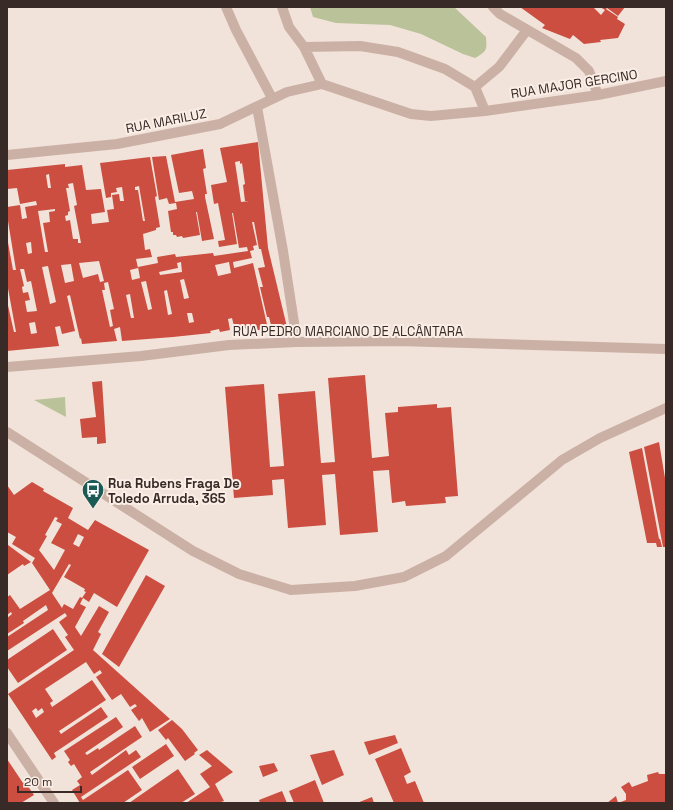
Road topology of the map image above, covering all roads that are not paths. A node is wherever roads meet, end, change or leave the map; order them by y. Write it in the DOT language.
graph roads {
  1 [pos="226,7"];
  2 [pos="282,7"];
  3 [pos="494,7"];
  4 [pos="527,30"];
  5 [pos="304,48"];
  6 [pos="666,81"];
  7 [pos="322,84"];
  8 [pos="475,87"];
  9 [pos="598,95"];
  10 [pos="272,98"];
  11 [pos="257,107"];
  12 [pos="485,111"];
  13 [pos="7,155"];
  14 [pos="297,342"];
  15 [pos="666,349"];
  16 [pos="7,367"];
  17 [pos="666,408"];
  18 [pos="7,432"];
  19 [pos="7,732"];
  20 [pos="54,803"];
  1 -- 10 [label="street"];
  2 -- 5 [label="street"];
  3 -- 4 [label="street"];
  4 -- 8 [label="street"];
  4 -- 9 [label="street"];
  5 -- 7 [label="street"];
  5 -- 8 [label="street"];
  6 -- 9 [label="street, RUA MAJOR GERCINO"];
  7 -- 10 [label="street, RUA MARILUZ"];
  7 -- 12 [label="street, RUA MAJOR GERCINO"];
  8 -- 12 [label="street"];
  9 -- 12 [label="street, RUA MAJOR GERCINO"];
  10 -- 11 [label="street, RUA MARILUZ"];
  11 -- 13 [label="street, RUA MARILUZ"];
  11 -- 14 [label="street"];
  14 -- 15 [label="street, RUA PEDRO MARCIANO DE ALCÂNTARA"];
  14 -- 16 [label="street, RUA PEDRO MARCIANO DE ALCÂNTARA"];
  17 -- 18 [label="street"];
  19 -- 20 [label="street"];
}
